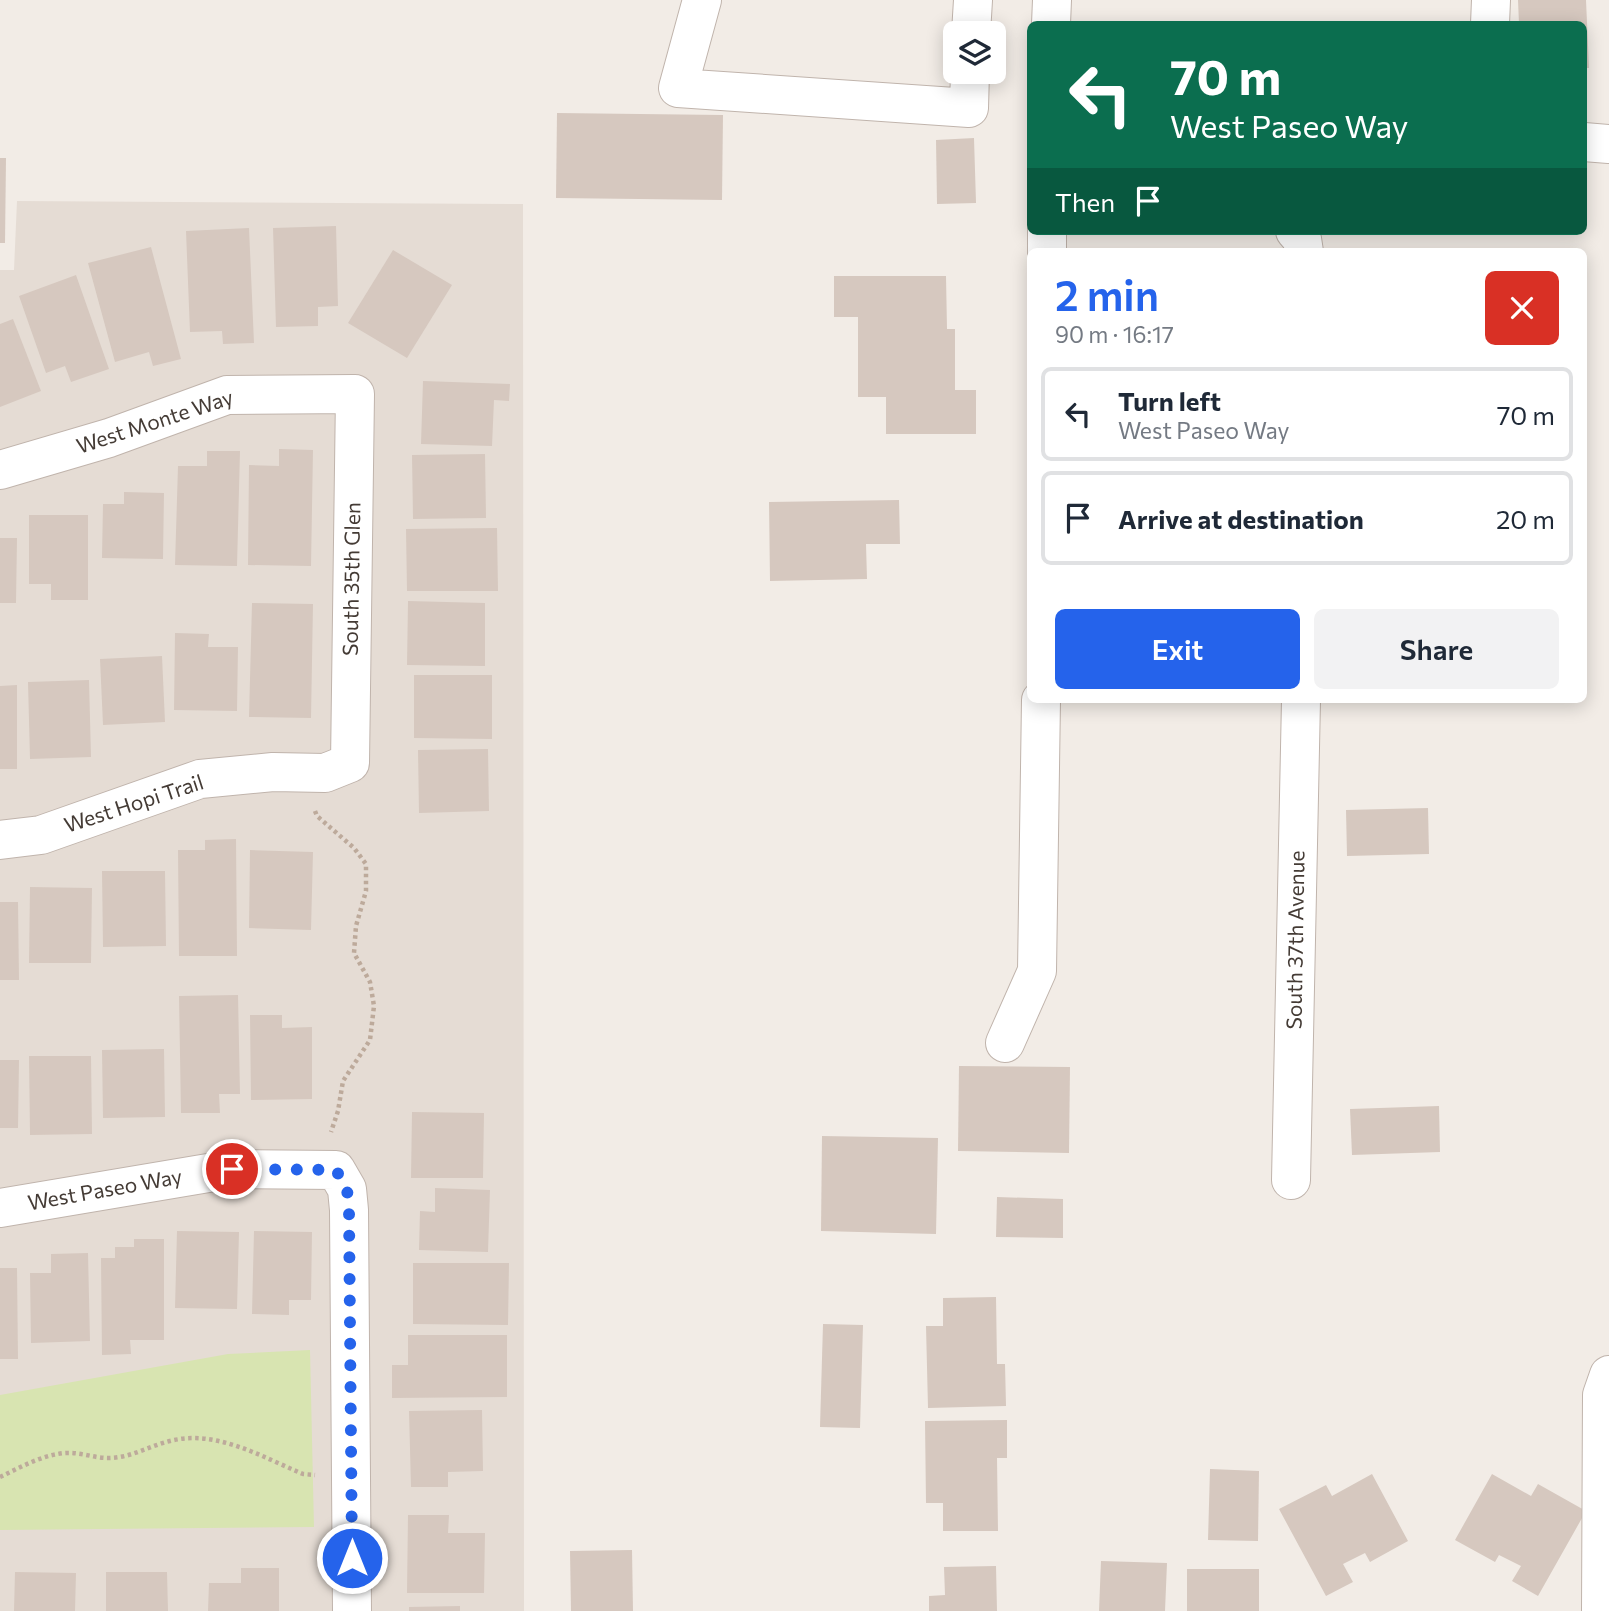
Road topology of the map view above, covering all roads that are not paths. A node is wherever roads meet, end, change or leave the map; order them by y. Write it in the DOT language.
graph roads {
  1 [pos="702,0"];
  2 [pos="973,0"];
  3 [pos="1052,0"];
  4 [pos="1491,0"];
  5 [pos="972,21"];
  6 [pos="1051,21"];
  7 [pos="1490,21"];
  8 [pos="970,84"];
  9 [pos="1587,142"];
  10 [pos="1609,144"];
  11 [pos="355,394"];
  12 [pos="0,470"];
  13 [pos="1041,703"];
  14 [pos="1301,703"];
  15 [pos="350,763"];
  16 [pos="0,840"];
  17 [pos="1005,1043"];
  18 [pos="1291,1180"];
  19 [pos="0,1208"];
  20 [pos="1609,1375"];
  21 [pos="352,1611"];
  22 [pos="1601,1611"];
  1 -- 8 [label="street"];
  2 -- 5 [label="street"];
  3 -- 6 [label="street"];
  4 -- 7 [label="street"];
  9 -- 10 [label="street"];
  11 -- 12 [label="street, West Monte Way"];
  11 -- 15 [label="street, South 35th Glen"];
  13 -- 17 [label="street"];
  14 -- 18 [label="street, South 37th Avenue"];
  15 -- 16 [label="street, West Hopi Trail"];
  19 -- 21 [label="street, West Paseo Way"];
  20 -- 22 [label="street"];
}
